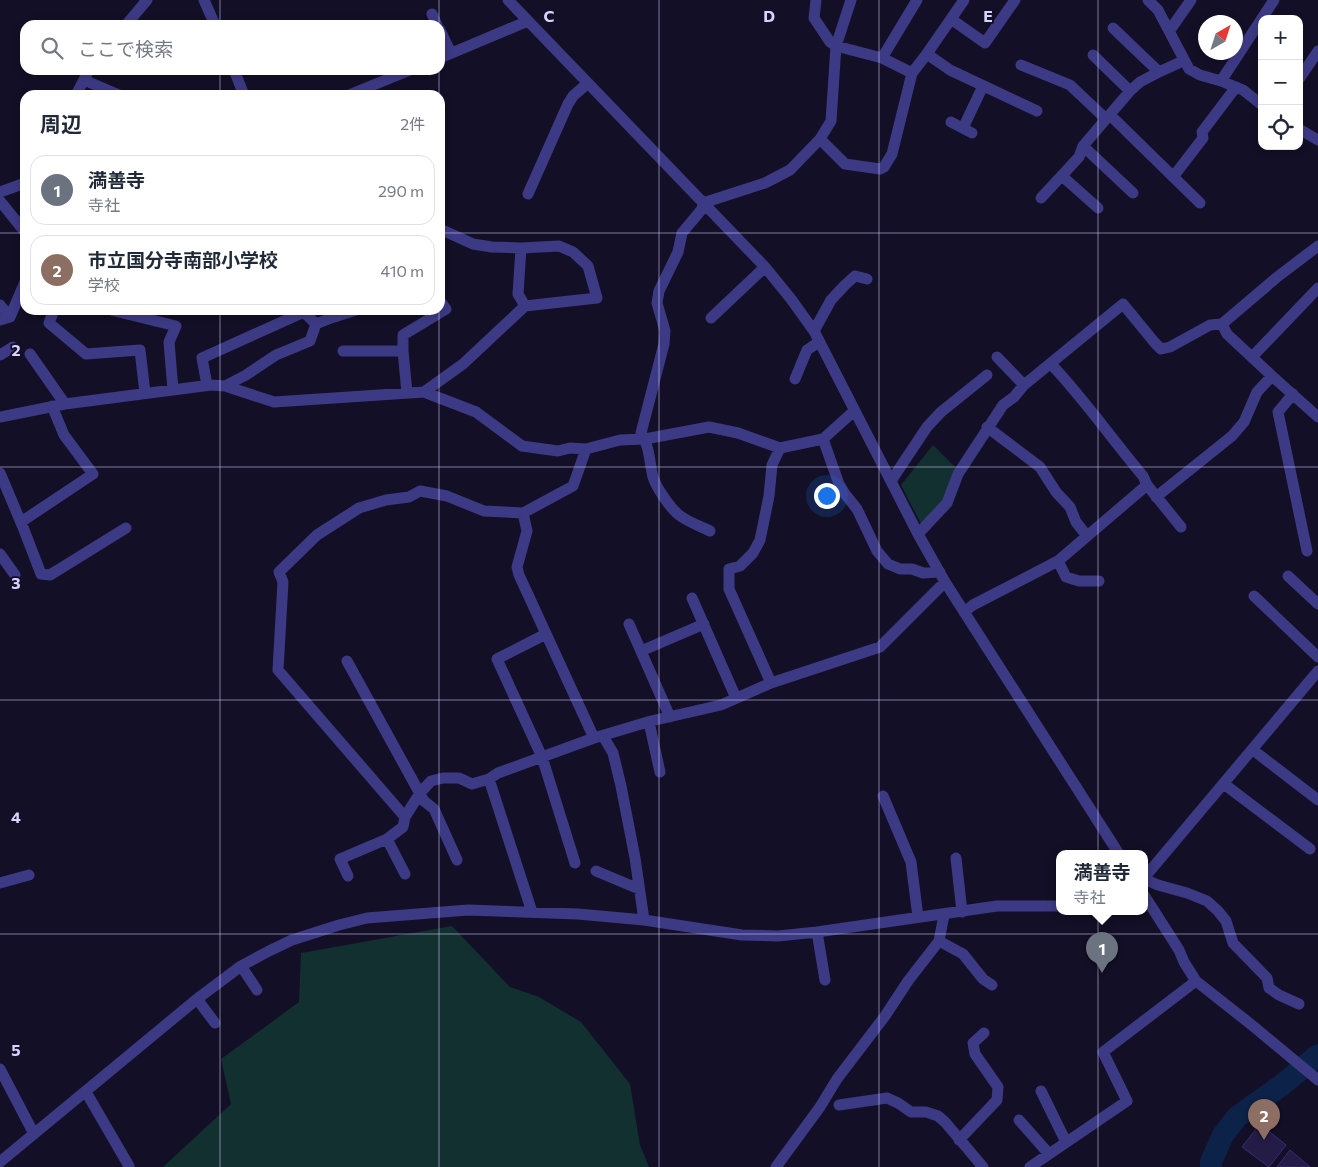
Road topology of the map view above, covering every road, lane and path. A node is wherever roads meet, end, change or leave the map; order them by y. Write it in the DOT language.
graph roads {
  1 [pos="147,0"];
  2 [pos="204,0"];
  3 [pos="816,0"];
  4 [pos="851,0"];
  5 [pos="917,0"];
  6 [pos="964,0"];
  7 [pos="1015,0"];
  8 [pos="1148,0"];
  9 [pos="1191,0"];
  10 [pos="1274,0"];
  11 [pos="512,1"];
  12 [pos="951,19"];
  13 [pos="130,20"];
  14 [pos="213,20"];
  15 [pos="528,22"];
  16 [pos="1113,28"];
  17 [pos="1170,30"];
  18 [pos="836,46"];
  19 [pos="1318,51"];
  20 [pos="927,54"];
  21 [pos="446,55"];
  22 [pos="1093,55"];
  23 [pos="882,58"];
  24 [pos="1184,61"];
  25 [pos="1021,65"];
  26 [pos="1158,72"];
  27 [pos="912,73"];
  28 [pos="1303,73"];
  29 [pos="86,75"];
  30 [pos="236,75"];
  31 [pos="398,75"];
  32 [pos="1220,81"];
  33 [pos="588,84"];
  34 [pos="984,86"];
  35 [pos="1236,87"];
  36 [pos="78,90"];
  37 [pos="111,90"];
  38 [pos="242,90"];
  39 [pos="361,90"];
  40 [pos="1130,91"];
  41 [pos="1258,102"];
  42 [pos="1037,111"];
  43 [pos="1108,117"];
  44 [pos="952,122"];
  45 [pos="1303,131"];
  46 [pos="820,140"];
  47 [pos="1318,140"];
  48 [pos="1082,146"];
  49 [pos="1062,176"];
  50 [pos="1173,177"];
  51 [pos="20,185"];
  52 [pos="0,192"];
  53 [pos="1133,193"];
  54 [pos="528,194"];
  55 [pos="1041,198"];
  56 [pos="0,201"];
  57 [pos="703,203"];
  58 [pos="1200,204"];
  59 [pos="1098,208"];
  60 [pos="20,226"];
  61 [pos="445,231"];
  62 [pos="1318,246"];
  63 [pos="521,248"];
  64 [pos="765,267"];
  65 [pos="867,279"];
  66 [pos="1318,288"];
  67 [pos="20,291"];
  68 [pos="0,305"];
  69 [pos="525,306"];
  70 [pos="52,315"];
  71 [pos="131,315"];
  72 [pos="297,315"];
  73 [pos="307,315"];
  74 [pos="340,315"];
  75 [pos="436,315"];
  76 [pos="711,318"];
  77 [pos="5,319"];
  78 [pos="316,324"];
  79 [pos="1222,324"];
  80 [pos="816,337"];
  81 [pos="13,347"];
  82 [pos="343,351"];
  83 [pos="403,351"];
  84 [pos="30,354"];
  85 [pos="0,355"];
  86 [pos="997,357"];
  87 [pos="1252,357"];
  88 [pos="1051,364"];
  89 [pos="987,375"];
  90 [pos="1272,376"];
  91 [pos="795,379"];
  92 [pos="1024,385"];
  93 [pos="207,386"];
  94 [pos="225,386"];
  95 [pos="173,390"];
  96 [pos="424,392"];
  97 [pos="145,393"];
  98 [pos="407,393"];
  99 [pos="1292,394"];
  100 [pos="65,404"];
  101 [pos="52,406"];
  102 [pos="854,411"];
  103 [pos="1318,417"];
  104 [pos="0,418"];
  105 [pos="987,428"];
  106 [pos="645,439"];
  107 [pos="823,439"];
  108 [pos="780,448"];
  109 [pos="586,449"];
  110 [pos="0,473"];
  111 [pos="891,481"];
  112 [pos="1147,485"];
  113 [pos="1156,497"];
  114 [pos="523,513"];
  115 [pos="22,524"];
  116 [pos="1181,527"];
  117 [pos="126,528"];
  118 [pos="710,531"];
  119 [pos="918,534"];
  120 [pos="1087,536"];
  121 [pos="1307,552"];
  122 [pos="0,554"];
  123 [pos="1058,561"];
  124 [pos="15,575"];
  125 [pos="1288,576"];
  126 [pos="942,577"];
  127 [pos="1098,582"];
  128 [pos="1254,596"];
  129 [pos="692,598"];
  130 [pos="1318,604"];
  131 [pos="964,612"];
  132 [pos="629,624"];
  133 [pos="704,624"];
  134 [pos="546,634"];
  135 [pos="641,651"];
  136 [pos="1318,656"];
  137 [pos="347,661"];
  138 [pos="1318,671"];
  139 [pos="771,682"];
  140 [pos="736,698"];
  141 [pos="670,717"];
  142 [pos="649,722"];
  143 [pos="598,737"];
  144 [pos="1253,750"];
  145 [pos="542,757"];
  146 [pos="660,772"];
  147 [pos="489,779"];
  148 [pos="1224,784"];
  149 [pos="420,793"];
  150 [pos="883,796"];
  151 [pos="1318,800"];
  152 [pos="405,817"];
  153 [pos="387,839"];
  154 [pos="1310,849"];
  155 [pos="1116,850"];
  156 [pos="956,858"];
  157 [pos="457,860"];
  158 [pos="575,863"];
  159 [pos="596,871"];
  160 [pos="1148,873"];
  161 [pos="405,874"];
  162 [pos="28,875"];
  163 [pos="348,876"];
  164 [pos="1148,880"];
  165 [pos="0,883"];
  166 [pos="639,888"];
  167 [pos="1148,901"];
  168 [pos="1056,906"];
  169 [pos="532,912"];
  170 [pos="962,912"];
  171 [pos="944,915"];
  172 [pos="918,917"];
  173 [pos="644,920"];
  174 [pos="817,932"];
  175 [pos="939,941"];
  176 [pos="241,966"];
  177 [pos="824,980"];
  178 [pos="1196,981"];
  179 [pos="992,985"];
  180 [pos="257,990"];
  181 [pos="197,999"];
  182 [pos="1299,1004"];
  183 [pos="215,1023"];
  184 [pos="984,1033"];
  185 [pos="0,1069"];
  186 [pos="1315,1077"];
  187 [pos="1041,1091"];
  188 [pos="86,1092"];
  189 [pos="839,1105"];
  190 [pos="1019,1120"];
  191 [pos="34,1134"];
  192 [pos="959,1140"];
  193 [pos="1066,1142"];
  194 [pos="1049,1154"];
  195 [pos="0,1162"];
  196 [pos="129,1167"];
  197 [pos="776,1167"];
  198 [pos="983,1167"];
  199 [pos="1030,1167"];
  1 -- 13 [label="street"];
  2 -- 14 [label="street"];
  3 -- 18 [label="street"];
  4 -- 18 [label="street"];
  5 -- 23 [label="street"];
  6 -- 12 [label="street"];
  7 -- 12 [label="street"];
  8 -- 17 [label="street"];
  9 -- 17 [label="street"];
  10 -- 32 [label="street"];
  11 -- 15 [label="street"];
  12 -- 20 [label="street"];
  15 -- 21 [label="street"];
  15 -- 33 [label="street"];
  16 -- 26 [label="street"];
  17 -- 24 [label="street"];
  18 -- 23 [label="street"];
  18 -- 46 [label="street"];
  19 -- 28 [label="street"];
  20 -- 27 [label="street"];
  20 -- 34 [label="street"];
  22 -- 40 [label="street"];
  23 -- 27 [label="street"];
  24 -- 26 [label="street"];
  24 -- 32 [label="street"];
  25 -- 43 [label="street"];
  26 -- 40 [label="street"];
  27 -- 46 [label="street"];
  29 -- 36 [label="street"];
  29 -- 37 [label="street"];
  30 -- 38 [label="street"];
  31 -- 39 [label="street"];
  32 -- 35 [label="street"];
  33 -- 54 [label="street"];
  33 -- 57 [label="street"];
  34 -- 42 [label="street"];
  34 -- 44 [label="street"];
  35 -- 41 [label="street"];
  35 -- 50 [label="street"];
  40 -- 43 [label="street"];
  43 -- 48 [label="street"];
  43 -- 50 [label="street"];
  45 -- 47 [label="street"];
  46 -- 57 [label="street"];
  48 -- 49 [label="street"];
  48 -- 53 [label="street"];
  49 -- 55 [label="street"];
  49 -- 59 [label="street"];
  50 -- 58 [label="street"];
  51 -- 52 [label="street"];
  56 -- 60 [label="street"];
  57 -- 64 [label="street"];
  57 -- 106 [label="street"];
  61 -- 63 [label="street"];
  62 -- 79 [label="street"];
  63 -- 69 [label="street"];
  63 -- 69 [label="street"];
  64 -- 76 [label="street"];
  64 -- 80 [label="street"];
  65 -- 80 [label="street"];
  66 -- 87 [label="street"];
  67 -- 77 [label="street"];
  68 -- 77 [label="street"];
  69 -- 96 [label="street"];
  70 -- 97 [label="street"];
  71 -- 95 [label="street"];
  72 -- 93 [label="street"];
  73 -- 78 [label="street"];
  74 -- 78 [label="street"];
  75 -- 83 [label="street"];
  78 -- 94 [label="street"];
  79 -- 87 [label="street"];
  79 -- 88 [label="street"];
  80 -- 91 [label="street"];
  80 -- 102 [label="street"];
  81 -- 85 [label="street"];
  82 -- 83 [label="street"];
  83 -- 98 [label="street"];
  84 -- 100 [label="street"];
  86 -- 92 [label="street"];
  87 -- 90 [label="street"];
  88 -- 92 [label="street"];
  88 -- 112 [label="street"];
  89 -- 111 [label="street"];
  90 -- 99 [label="street"];
  90 -- 113 [label="street"];
  92 -- 105 [label="street"];
  93 -- 94 [label="street"];
  93 -- 95 [label="street"];
  94 -- 98 [label="street"];
  95 -- 97 [label="street"];
  96 -- 98 [label="street"];
  96 -- 109 [label="street"];
  97 -- 100 [label="street"];
  99 -- 103 [label="street"];
  99 -- 121 [label="street"];
  100 -- 101 [label="street"];
  101 -- 104 [label="street"];
  101 -- 115 [label="street"];
  102 -- 107 [label="street"];
  102 -- 111 [label="street"];
  105 -- 119 [label="street"];
  105 -- 120 [label="street"];
  106 -- 108 [label="street"];
  106 -- 109 [label="street"];
  106 -- 118 [label="street"];
  107 -- 108 [label="street"];
  107 -- 126 [label="street"];
  108 -- 139 [label="street"];
  109 -- 114 [label="street"];
  110 -- 115 [label="street"];
  111 -- 119 [label="street"];
  112 -- 113 [label="street"];
  112 -- 120 [label="street"];
  113 -- 116 [label="street"];
  114 -- 134 [label="street"];
  114 -- 152 [label="street"];
  115 -- 117 [label="street"];
  119 -- 126 [label="street"];
  120 -- 123 [label="street"];
  122 -- 124 [label="street"];
  123 -- 127 [label="street"];
  123 -- 131 [label="street"];
  125 -- 130 [label="street"];
  126 -- 131 [label="street"];
  126 -- 139 [label="street"];
  128 -- 136 [label="street"];
  129 -- 133 [label="street"];
  131 -- 155 [label="street"];
  132 -- 135 [label="street"];
  133 -- 135 [label="street"];
  133 -- 140 [label="street"];
  134 -- 143 [label="street"];
  134 -- 145 [label="street"];
  135 -- 141 [label="street"];
  137 -- 149 [label="street"];
  138 -- 144 [label="street"];
  139 -- 140 [label="street"];
  140 -- 141 [label="street"];
  141 -- 142 [label="street"];
  142 -- 143 [label="street"];
  142 -- 146 [label="street"];
  143 -- 145 [label="street"];
  143 -- 166 [label="street"];
  144 -- 148 [label="street"];
  144 -- 151 [label="street"];
  145 -- 147 [label="street"];
  145 -- 158 [label="street"];
  147 -- 149 [label="street"];
  147 -- 169 [label="street"];
  148 -- 154 [label="street"];
  148 -- 160 [label="street"];
  149 -- 152 [label="street"];
  149 -- 157 [label="street"];
  150 -- 172 [label="street"];
  152 -- 153 [label="street"];
  153 -- 161 [label="street"];
  153 -- 163 [label="street"];
  156 -- 170 [label="street"];
  159 -- 166 [label="street"];
  162 -- 165 [label="street"];
  164 -- 182 [label="street"];
  166 -- 173 [label="street"];
  167 -- 178 [label="street"];
  168 -- 170 [label="street"];
  169 -- 173 [label="street"];
  169 -- 176 [label="street"];
  170 -- 171 [label="street"];
  171 -- 172 [label="street"];
  171 -- 175 [label="street"];
  172 -- 174 [label="street"];
  173 -- 174 [label="street"];
  174 -- 177 [label="street"];
  175 -- 179 [label="street"];
  175 -- 197 [label="street"];
  176 -- 180 [label="street"];
  176 -- 181 [label="street"];
  178 -- 186 [label="street"];
  178 -- 193 [label="street"];
  181 -- 183 [label="street"];
  181 -- 188 [label="street"];
  184 -- 192 [label="street"];
  185 -- 191 [label="street"];
  187 -- 193 [label="street"];
  188 -- 191 [label="street"];
  188 -- 196 [label="street"];
  189 -- 192 [label="street"];
  190 -- 194 [label="street"];
  191 -- 195 [label="street"];
  192 -- 198 [label="street"];
  193 -- 194 [label="street"];
  194 -- 199 [label="street"];
}
